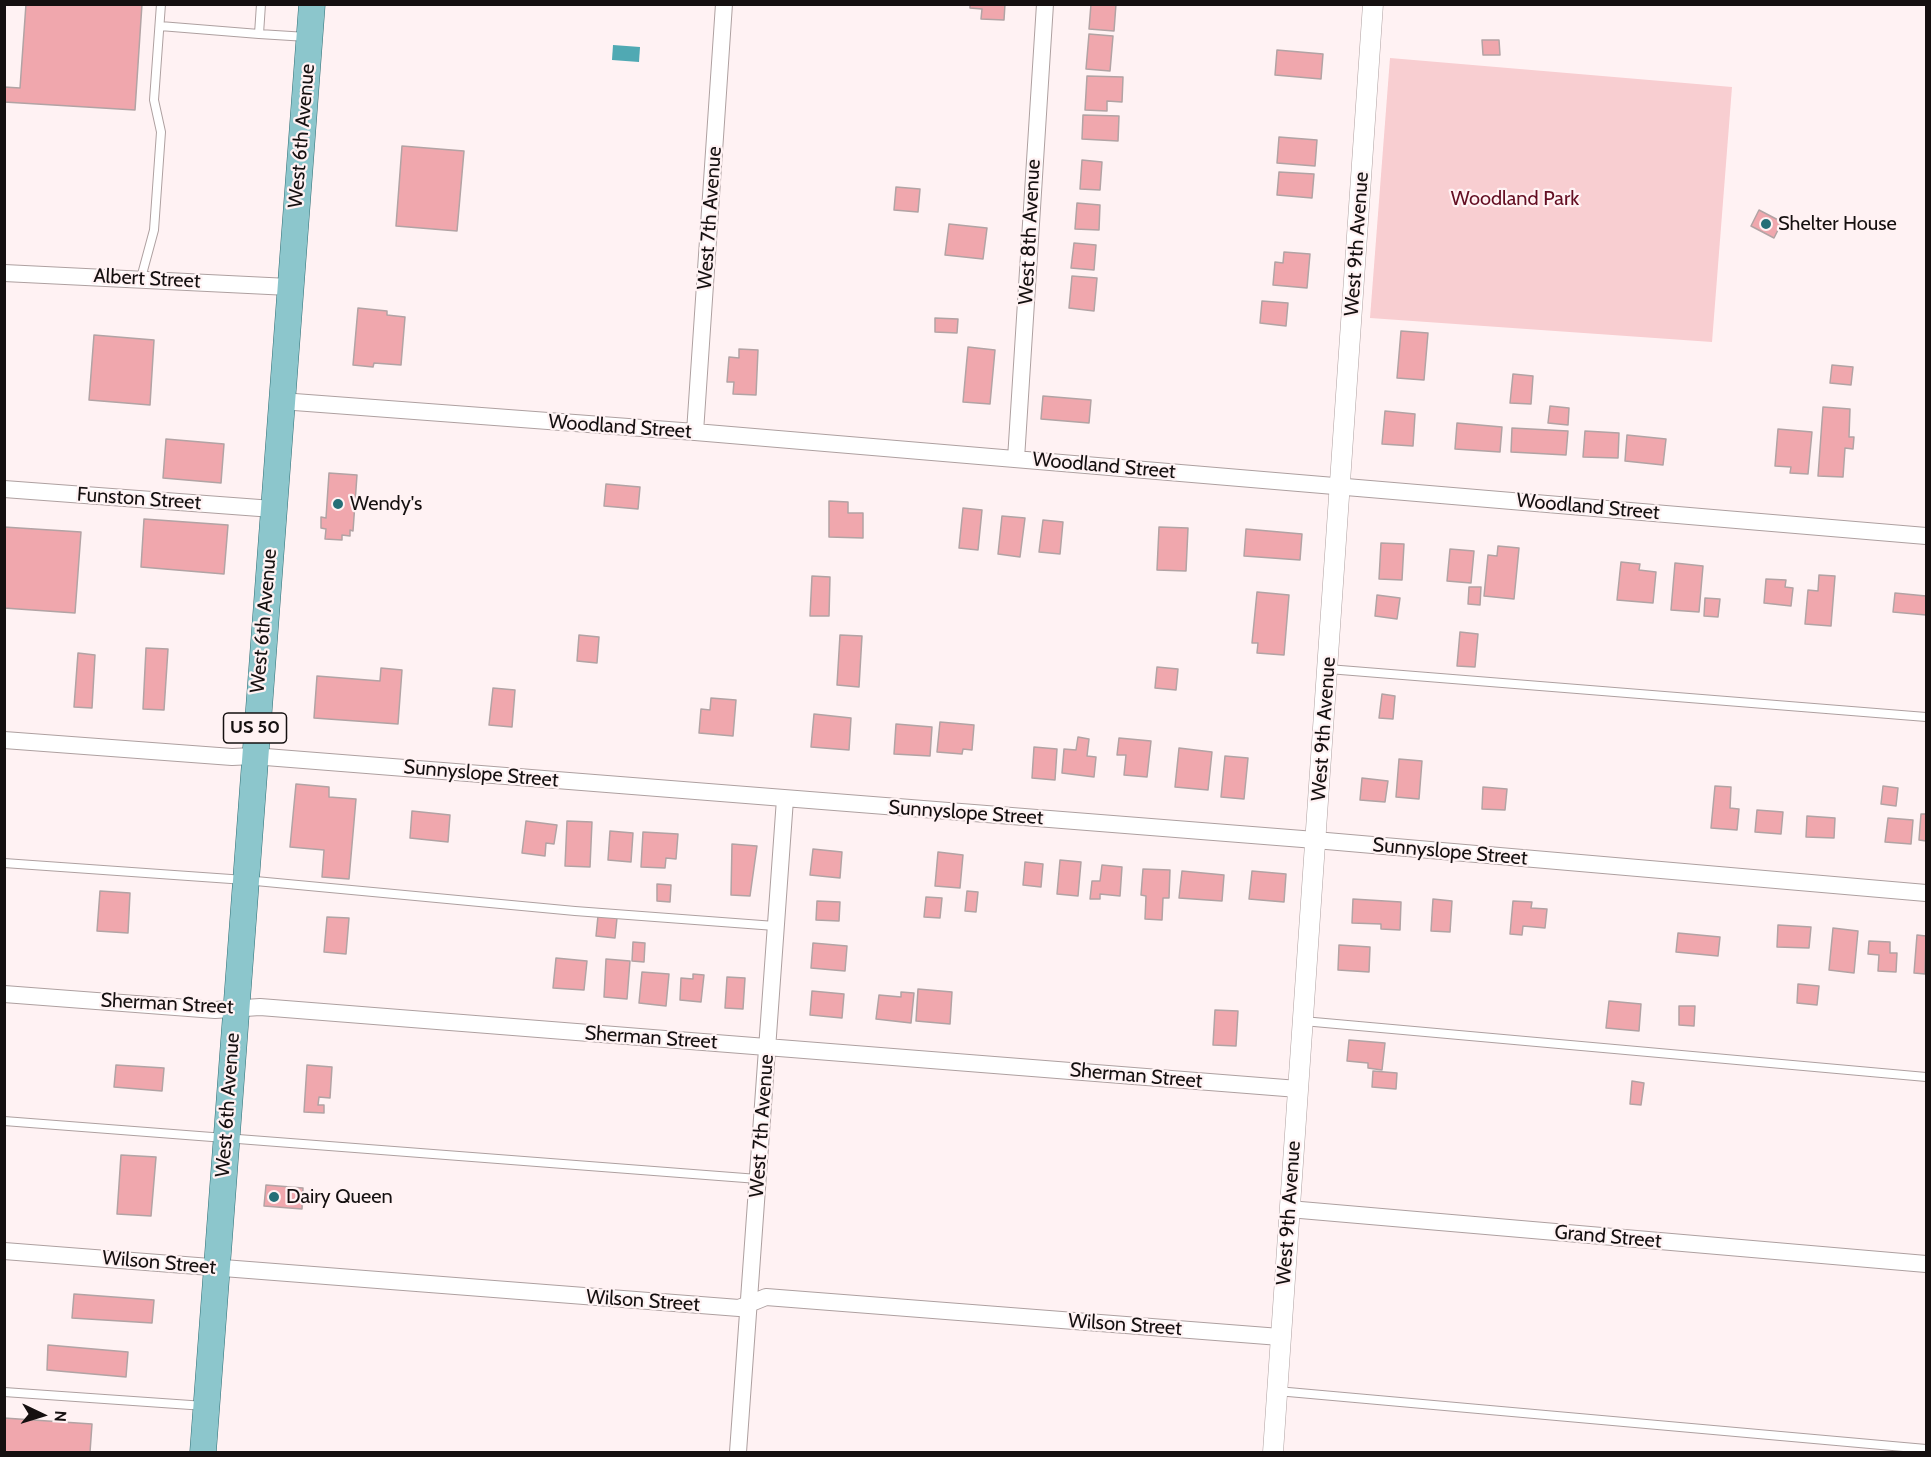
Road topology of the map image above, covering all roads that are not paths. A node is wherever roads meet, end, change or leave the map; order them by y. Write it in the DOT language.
graph roads {
  1 [pos="161,4"];
  2 [pos="261,4"];
  3 [pos="312,4"];
  4 [pos="724,4"];
  5 [pos="1045,4"];
  6 [pos="1372,4"];
  7 [pos="160,26"];
  8 [pos="259,34"];
  9 [pos="309,37"];
  10 [pos="4,273"];
  11 [pos="141,278"];
  12 [pos="289,287"];
  13 [pos="281,401"];
  14 [pos="695,432"];
  15 [pos="1016,459"];
  16 [pos="1341,486"];
  17 [pos="4,489"];
  18 [pos="273,508"];
  19 [pos="1926,536"];
  20 [pos="1328,669"];
  21 [pos="1926,717"];
  22 [pos="4,740"];
  23 [pos="253,756"];
  24 [pos="785,799"];
  25 [pos="1315,840"];
  26 [pos="4,863"];
  27 [pos="245,880"];
  28 [pos="1926,893"];
  29 [pos="775,926"];
  30 [pos="4,994"];
  31 [pos="235,1008"];
  32 [pos="1303,1021"];
  33 [pos="767,1046"];
  34 [pos="1926,1077"];
  35 [pos="1298,1089"];
  36 [pos="4,1121"];
  37 [pos="226,1136"];
  38 [pos="758,1179"];
  39 [pos="1289,1209"];
  40 [pos="4,1251"];
  41 [pos="1926,1264"];
  42 [pos="216,1268"];
  43 [pos="750,1306"];
  44 [pos="1280,1337"];
  45 [pos="1277,1391"];
  46 [pos="4,1392"];
  47 [pos="206,1406"];
  48 [pos="1926,1449"];
  49 [pos="203,1452"];
  50 [pos="738,1452"];
  51 [pos="1273,1452"];
  1 -- 7 [label="lane"];
  2 -- 8 [label="lane"];
  3 -- 9 [label="main road, West 6th Avenue / US 50"];
  4 -- 14 [label="street, West 7th Avenue"];
  5 -- 15 [label="street, West 8th Avenue"];
  6 -- 16 [label="street, West 9th Avenue"];
  7 -- 8 [label="lane"];
  7 -- 11 [label="lane"];
  8 -- 9 [label="lane"];
  9 -- 12 [label="main road, West 6th Avenue / US 50"];
  10 -- 11 [label="street, Albert Street"];
  11 -- 12 [label="street, Albert Street"];
  12 -- 13 [label="main road, West 6th Avenue / US 50"];
  13 -- 14 [label="street, Woodland Street"];
  13 -- 18 [label="main road, West 6th Avenue / US 50"];
  14 -- 15 [label="street, Woodland Street"];
  15 -- 16 [label="street, Woodland Street"];
  16 -- 19 [label="street, Woodland Street"];
  16 -- 20 [label="street, West 9th Avenue"];
  17 -- 18 [label="street, Funston Street"];
  18 -- 23 [label="main road, West 6th Avenue / US 50"];
  20 -- 21 [label="lane"];
  20 -- 25 [label="street, West 9th Avenue"];
  22 -- 23 [label="street, Sunnyslope Street"];
  23 -- 24 [label="street, Sunnyslope Street"];
  23 -- 27 [label="main road, West 6th Avenue / US 50"];
  24 -- 25 [label="street, Sunnyslope Street"];
  24 -- 29 [label="street, West 7th Avenue"];
  25 -- 28 [label="street, Sunnyslope Street"];
  25 -- 32 [label="street, West 9th Avenue"];
  26 -- 27 [label="lane"];
  27 -- 29 [label="lane"];
  27 -- 31 [label="main road, West 6th Avenue / US 50"];
  29 -- 33 [label="street, West 7th Avenue"];
  30 -- 31 [label="street, Sherman Street"];
  31 -- 33 [label="street, Sherman Street"];
  31 -- 37 [label="main road, West 6th Avenue / US 50"];
  32 -- 34 [label="lane"];
  32 -- 35 [label="street, West 9th Avenue"];
  33 -- 35 [label="street, Sherman Street"];
  33 -- 38 [label="street, West 7th Avenue"];
  35 -- 39 [label="street, West 9th Avenue"];
  36 -- 37 [label="lane"];
  37 -- 38 [label="lane"];
  37 -- 42 [label="main road, West 6th Avenue / US 50"];
  38 -- 43 [label="street, West 7th Avenue"];
  39 -- 41 [label="street, Grand Street"];
  39 -- 44 [label="street, West 9th Avenue"];
  40 -- 42 [label="street, Wilson Street"];
  42 -- 43 [label="street, Wilson Street"];
  42 -- 47 [label="main road, West 6th Avenue / US 50"];
  43 -- 44 [label="street, Wilson Street"];
  43 -- 50 [label="street, West 7th Avenue"];
  44 -- 45 [label="street, West 9th Avenue"];
  45 -- 48 [label="lane"];
  45 -- 51 [label="street, West 9th Avenue"];
  46 -- 47 [label="lane"];
  47 -- 49 [label="main road, West 6th Avenue / US 50"];
}
